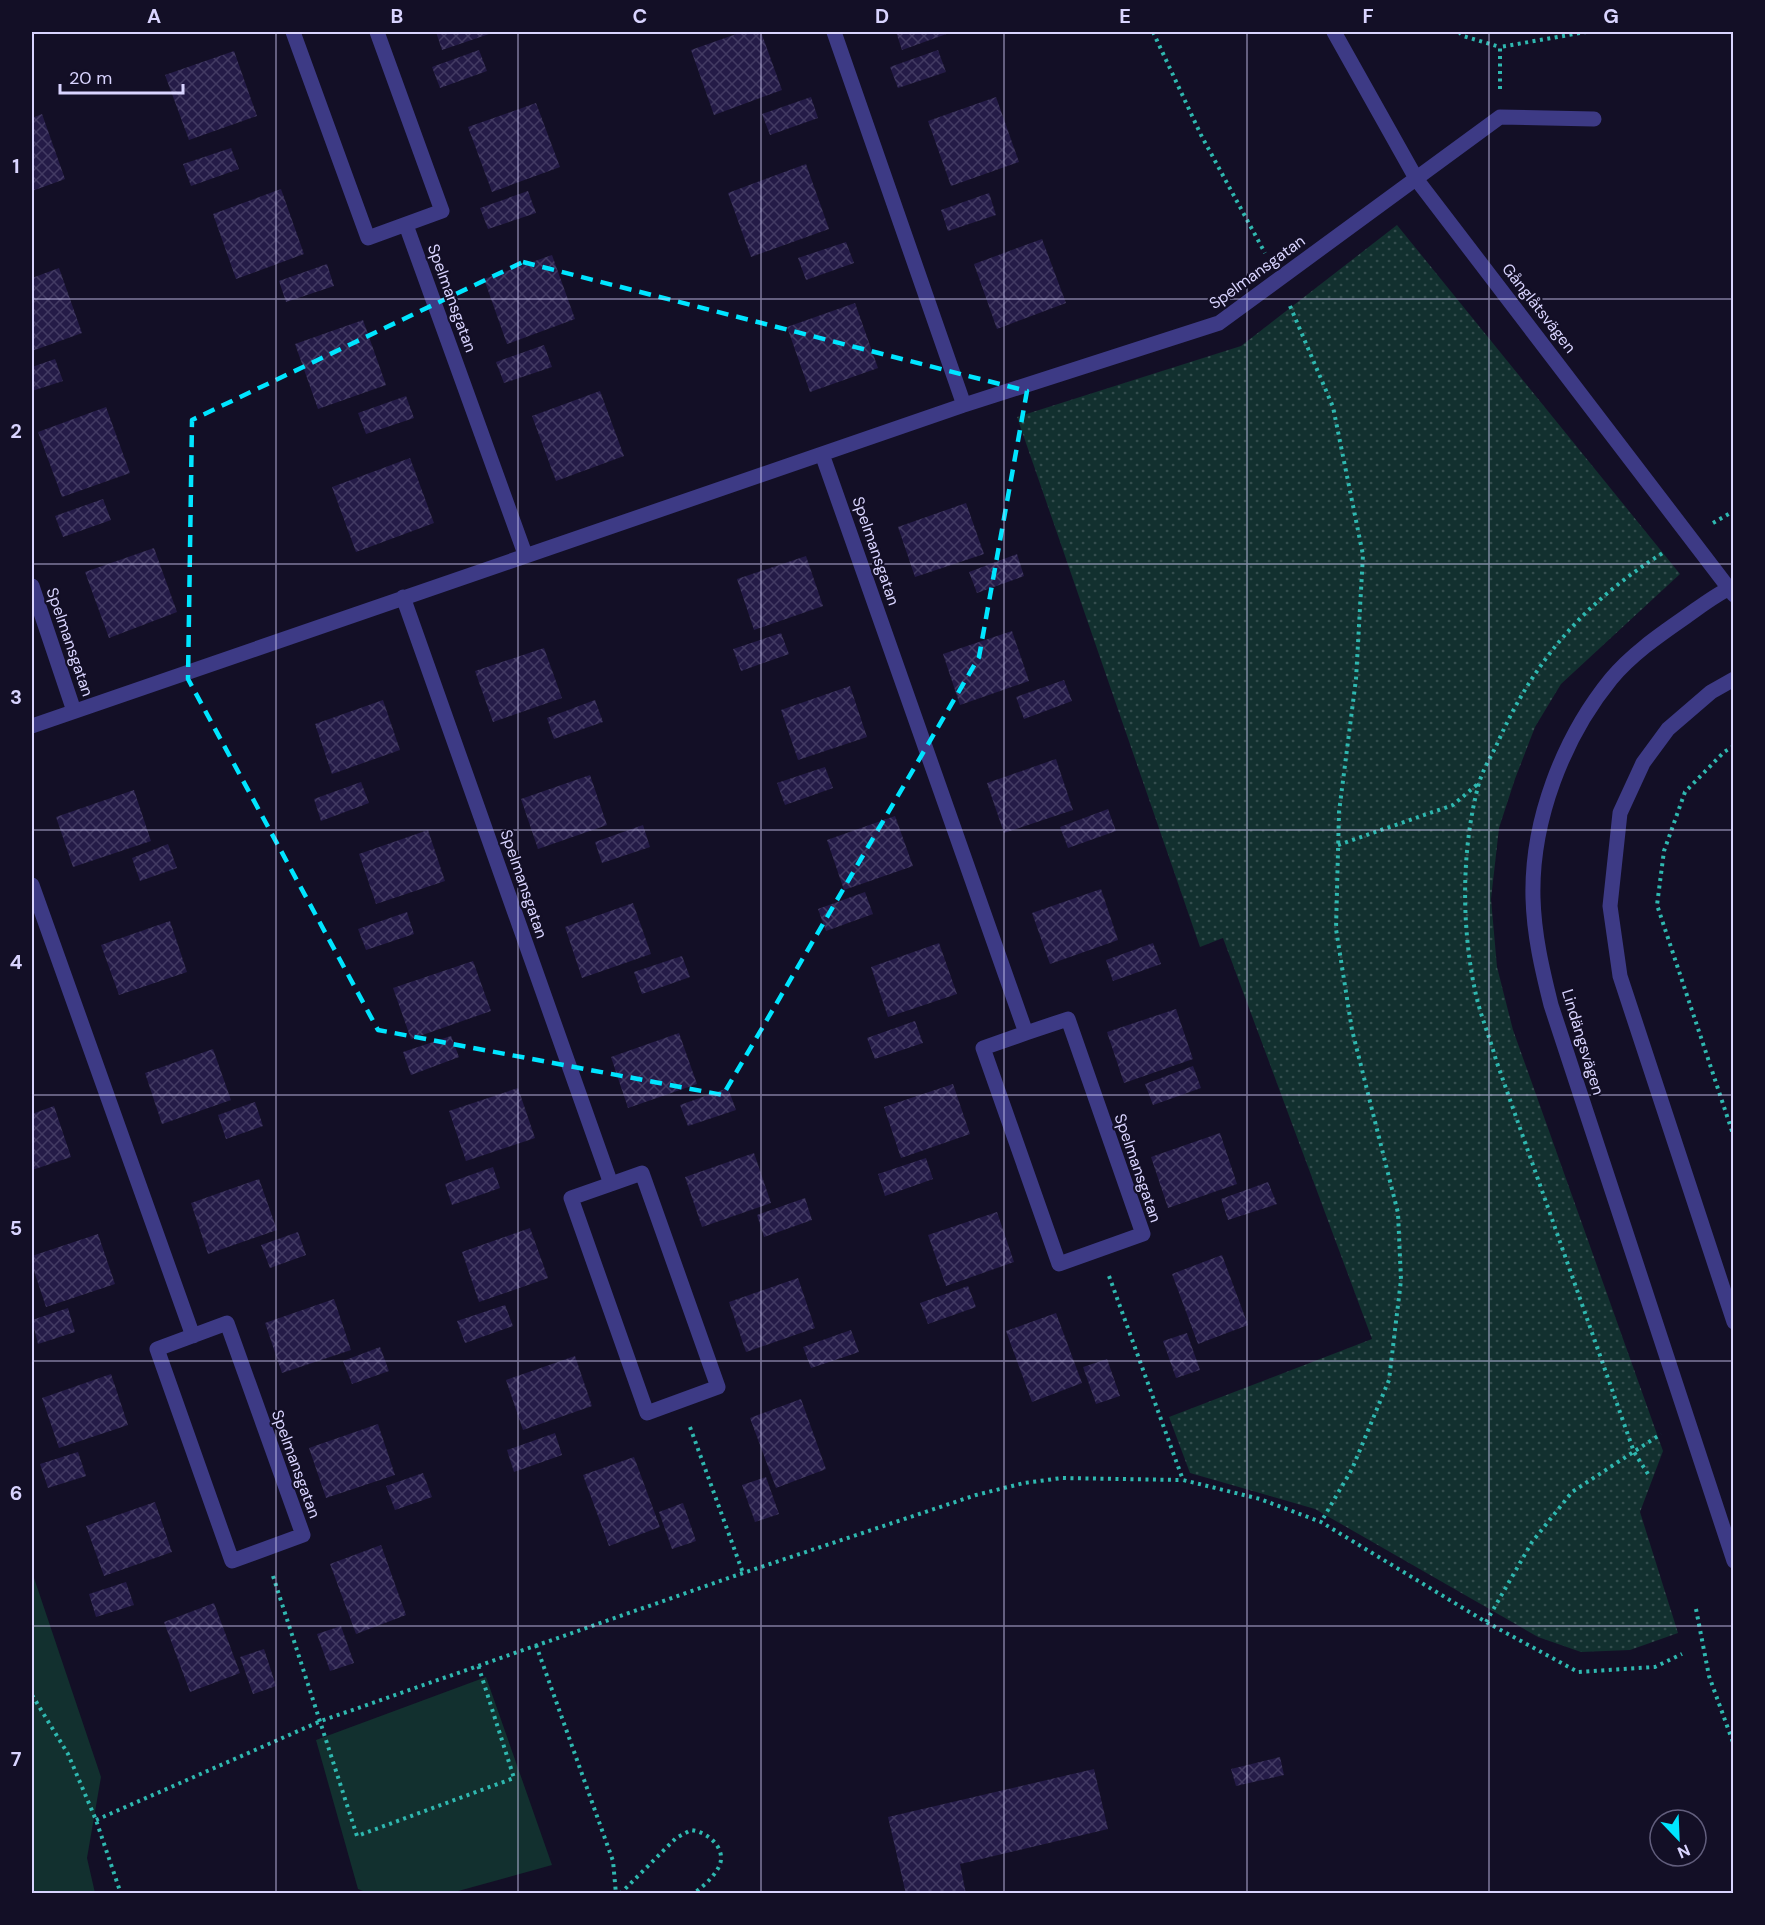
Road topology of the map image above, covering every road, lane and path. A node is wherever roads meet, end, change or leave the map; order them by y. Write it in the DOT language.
graph roads {
  1 [pos="293,32"];
  2 [pos="377,32"];
  3 [pos="834,32"];
  4 [pos="1153,32"];
  5 [pos="1334,32"];
  6 [pos="1459,32"];
  7 [pos="1586,32"];
  8 [pos="1500,47"];
  9 [pos="1500,117"];
  10 [pos="1594,119"];
  11 [pos="1417,180"];
  12 [pos="406,225"];
  13 [pos="1278,279"];
  14 [pos="964,405"];
  15 [pos="822,454"];
  16 [pos="525,554"];
  17 [pos="32,586"];
  18 [pos="1732,590"];
  19 [pos="403,597"];
  20 [pos="1734,679"];
  21 [pos="74,711"];
  22 [pos="32,726"];
  23 [pos="1734,746"];
  24 [pos="1480,782"];
  25 [pos="1338,845"];
  26 [pos="32,885"];
  27 [pos="1026,1034"];
  28 [pos="1734,1137"];
  29 [pos="611,1184"];
  30 [pos="1100,1250"];
  31 [pos="1734,1322"];
  32 [pos="193,1336"];
  33 [pos="680,1401"];
  34 [pos="1685,1418"];
  35 [pos="1183,1480"];
  36 [pos="1321,1522"];
  37 [pos="265,1550"];
  38 [pos="1734,1561"];
  39 [pos="743,1573"];
  40 [pos="1696,1609"];
  41 [pos="1486,1622"];
  42 [pos="536,1645"];
  43 [pos="1682,1653"];
  44 [pos="478,1665"];
  45 [pos="32,1695"];
  46 [pos="321,1721"];
  47 [pos="1734,1745"];
  48 [pos="96,1820"];
  49 [pos="121,1893"];
  50 [pos="618,1893"];
  51 [pos="693,1893"];
  1 -- 12 [label="street"];
  2 -- 12 [label="street"];
  3 -- 14 [label="street"];
  4 -- 13 [label="path"];
  5 -- 11 [label="street, Gånglåtsvägen"];
  6 -- 8 [label="path"];
  7 -- 8 [label="path"];
  8 -- 9 [label="path"];
  9 -- 10 [label="street"];
  9 -- 11 [label="street, Spelmansgatan"];
  11 -- 13 [label="street, Spelmansgatan"];
  11 -- 18 [label="street, Gånglåtsvägen"];
  12 -- 16 [label="street, Spelmansgatan"];
  13 -- 14 [label="street, Spelmansgatan"];
  13 -- 25 [label="path"];
  14 -- 15 [label="street, Spelmansgatan"];
  15 -- 16 [label="street, Spelmansgatan"];
  15 -- 27 [label="street, Spelmansgatan"];
  16 -- 19 [label="street, Spelmansgatan"];
  17 -- 21 [label="street, Spelmansgatan"];
  18 -- 34 [label="street, Lindängsvägen"];
  19 -- 21 [label="street, Spelmansgatan"];
  19 -- 29 [label="street, Spelmansgatan"];
  20 -- 31 [label="street"];
  21 -- 22 [label="street, Spelmansgatan"];
  23 -- 28 [label="path"];
  24 -- 25 [label="path"];
  25 -- 36 [label="path"];
  26 -- 32 [label="street"];
  27 -- 30 [label="street, Spelmansgatan"];
  27 -- 30 [label="street, Spelmansgatan"];
  29 -- 33 [label="street"];
  29 -- 33 [label="street"];
  30 -- 35 [label="path"];
  32 -- 37 [label="street, Spelmansgatan"];
  32 -- 37 [label="street, Spelmansgatan"];
  33 -- 39 [label="path"];
  34 -- 38 [label="street, Lindängsvägen"];
  34 -- 41 [label="path"];
  35 -- 36 [label="path"];
  35 -- 39 [label="path"];
  36 -- 41 [label="path"];
  37 -- 46 [label="path"];
  39 -- 42 [label="path"];
  40 -- 47 [label="path"];
  41 -- 43 [label="path"];
  42 -- 44 [label="path"];
  42 -- 50 [label="path"];
  44 -- 46 [label="path"];
  44 -- 46 [label="path"];
  45 -- 48 [label="path"];
  46 -- 48 [label="path"];
  48 -- 49 [label="path"];
  50 -- 51 [label="path"];
}
